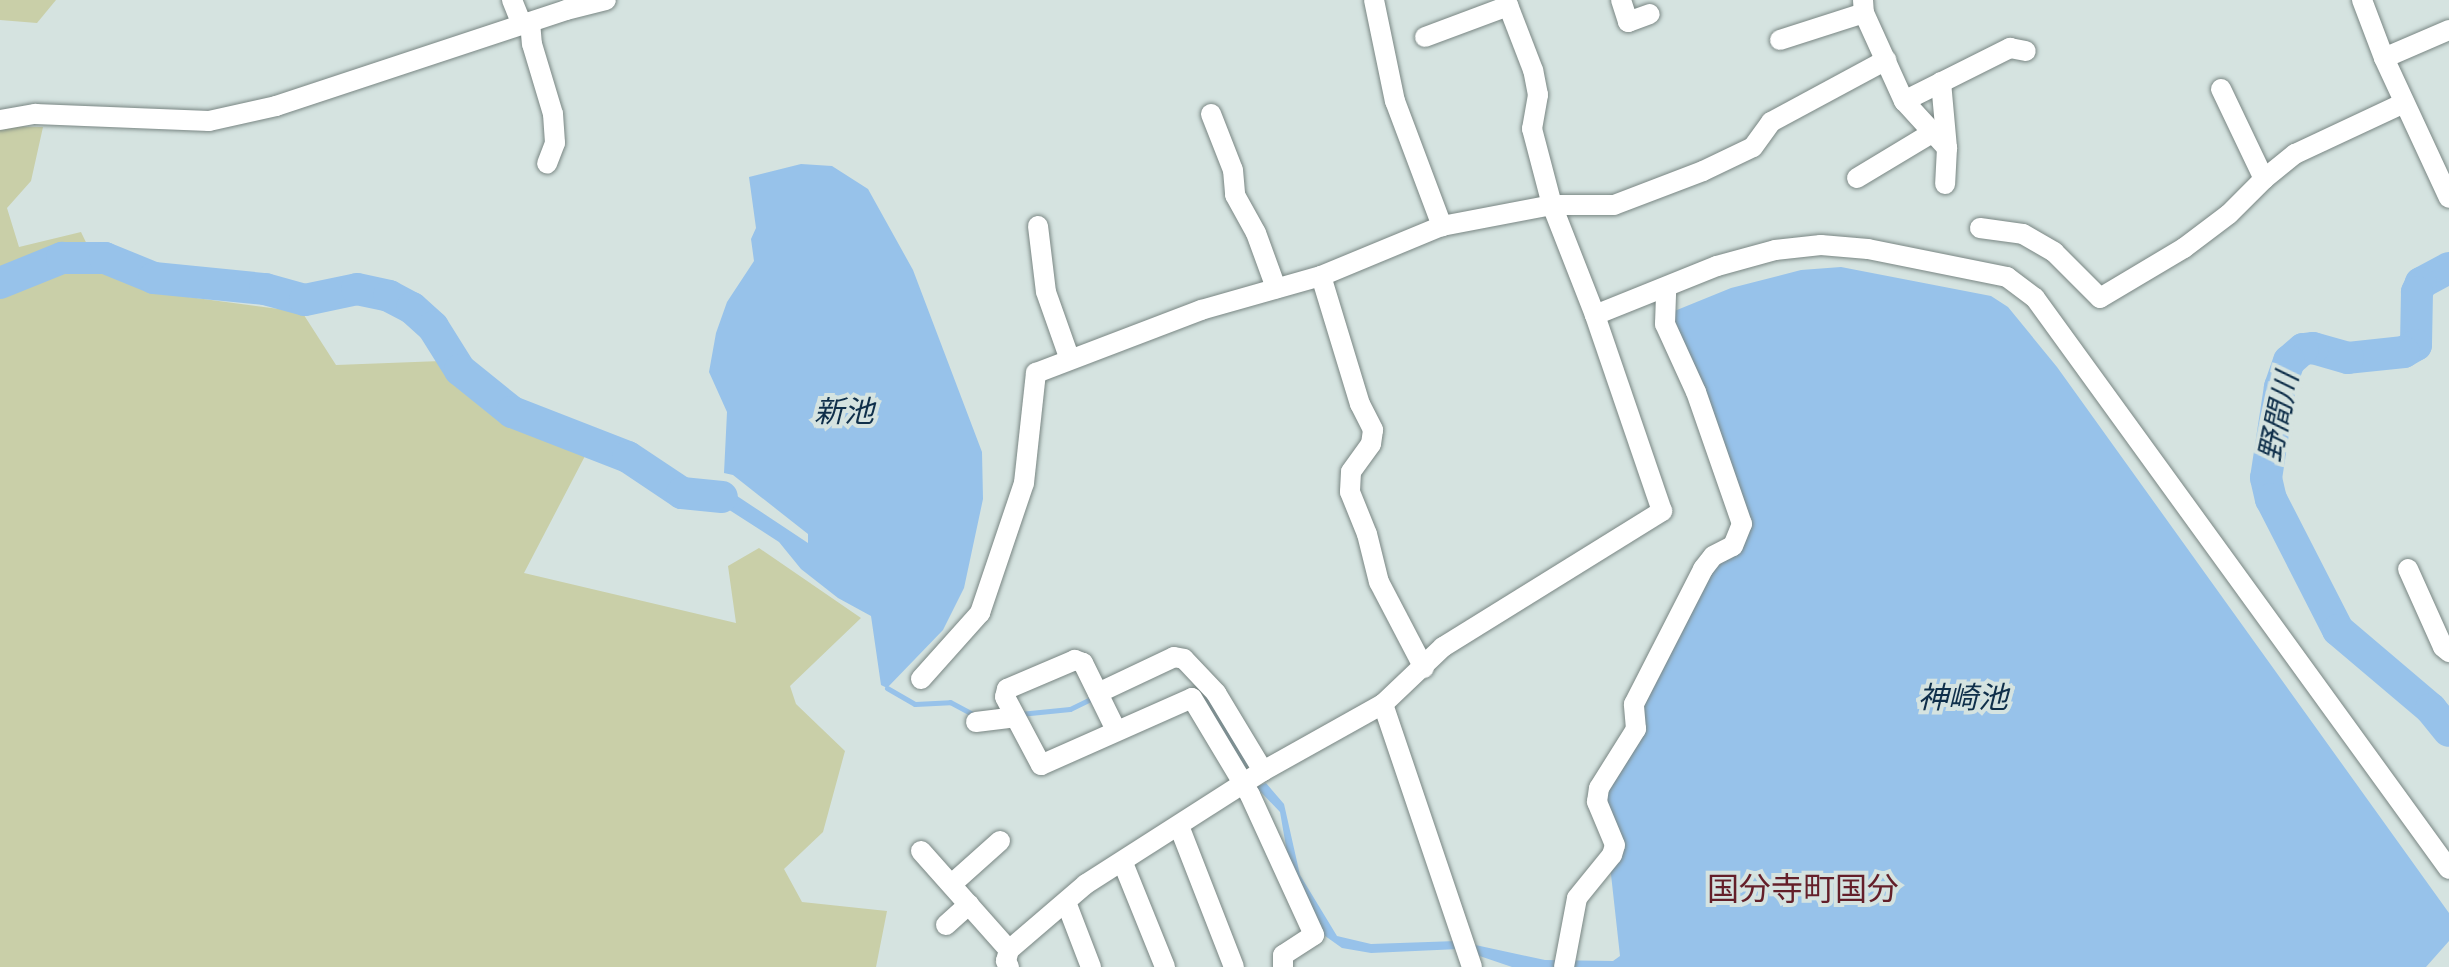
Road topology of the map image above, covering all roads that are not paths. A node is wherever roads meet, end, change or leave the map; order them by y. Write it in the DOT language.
graph roads {
  1 [pos="512,0"];
  2 [pos="606,0"];
  3 [pos="1374,0"];
  4 [pos="1621,0"];
  5 [pos="2362,0"];
  6 [pos="1507,3"];
  7 [pos="1864,7"];
  8 [pos="1650,14"];
  9 [pos="526,23"];
  10 [pos="2449,30"];
  11 [pos="1425,37"];
  12 [pos="1780,40"];
  13 [pos="2026,51"];
  14 [pos="2384,58"];
  15 [pos="1886,60"];
  16 [pos="1941,82"];
  17 [pos="2221,89"];
  18 [pos="1904,101"];
  19 [pos="2404,103"];
  20 [pos="1211,114"];
  21 [pos="0,120"];
  22 [pos="1940,141"];
  23 [pos="547,164"];
  24 [pos="1857,178"];
  25 [pos="2264,179"];
  26 [pos="1945,184"];
  27 [pos="2449,198"];
  28 [pos="1552,205"];
  29 [pos="1038,226"];
  30 [pos="1442,226"];
  31 [pos="1980,228"];
  32 [pos="1321,276"];
  33 [pos="1276,288"];
  34 [pos="1666,289"];
  35 [pos="1595,315"];
  36 [pos="1069,357"];
  37 [pos="2408,569"];
  38 [pos="2449,652"];
  39 [pos="1424,668"];
  40 [pos="921,679"];
  41 [pos="1098,693"];
  42 [pos="1383,704"];
  43 [pos="1015,717"];
  44 [pos="976,722"];
  45 [pos="1116,730"];
  46 [pos="1254,777"];
  47 [pos="1179,826"];
  48 [pos="1000,841"];
  49 [pos="921,851"];
  50 [pos="1123,863"];
  51 [pos="2449,869"];
  52 [pos="953,883"];
  53 [pos="1066,902"];
  54 [pos="969,904"];
  55 [pos="946,925"];
  56 [pos="1469,955"];
  57 [pos="1009,958"];
  58 [pos="1565,961"];
  59 [pos="1091,967"];
  60 [pos="1165,967"];
  61 [pos="1234,967"];
  62 [pos="1283,967"];
  1 -- 9 [label="street"];
  2 -- 9 [label="street"];
  3 -- 30 [label="street"];
  4 -- 8 [label="street"];
  5 -- 14 [label="street"];
  6 -- 11 [label="street"];
  6 -- 28 [label="street"];
  7 -- 12 [label="street"];
  7 -- 15 [label="street"];
  9 -- 21 [label="street"];
  9 -- 23 [label="street"];
  10 -- 14 [label="street"];
  13 -- 16 [label="street"];
  14 -- 19 [label="street"];
  15 -- 18 [label="street"];
  15 -- 28 [label="street"];
  16 -- 18 [label="street"];
  16 -- 22 [label="street"];
  17 -- 25 [label="street"];
  18 -- 22 [label="street"];
  19 -- 25 [label="street"];
  19 -- 27 [label="street"];
  20 -- 33 [label="street"];
  22 -- 24 [label="street"];
  22 -- 26 [label="street"];
  25 -- 31 [label="street"];
  28 -- 30 [label="street"];
  28 -- 35 [label="street"];
  29 -- 36 [label="street"];
  30 -- 32 [label="street"];
  32 -- 33 [label="street"];
  32 -- 39 [label="street"];
  33 -- 36 [label="street"];
  34 -- 35 [label="street"];
  34 -- 51 [label="street"];
  34 -- 58 [label="street"];
  35 -- 39 [label="street"];
  36 -- 40 [label="street"];
  37 -- 38 [label="street"];
  39 -- 42 [label="street"];
  41 -- 43 [label="street"];
  41 -- 45 [label="street"];
  41 -- 46 [label="street"];
  42 -- 46 [label="street"];
  42 -- 56 [label="street"];
  43 -- 44 [label="street"];
  43 -- 45 [label="street"];
  45 -- 46 [label="street"];
  46 -- 47 [label="street"];
  46 -- 62 [label="street"];
  47 -- 50 [label="street"];
  47 -- 61 [label="street"];
  48 -- 52 [label="street"];
  49 -- 52 [label="street"];
  50 -- 53 [label="street"];
  50 -- 60 [label="street"];
  52 -- 54 [label="street"];
  53 -- 57 [label="street"];
  53 -- 59 [label="street"];
  54 -- 55 [label="street"];
  54 -- 57 [label="street"];
}
